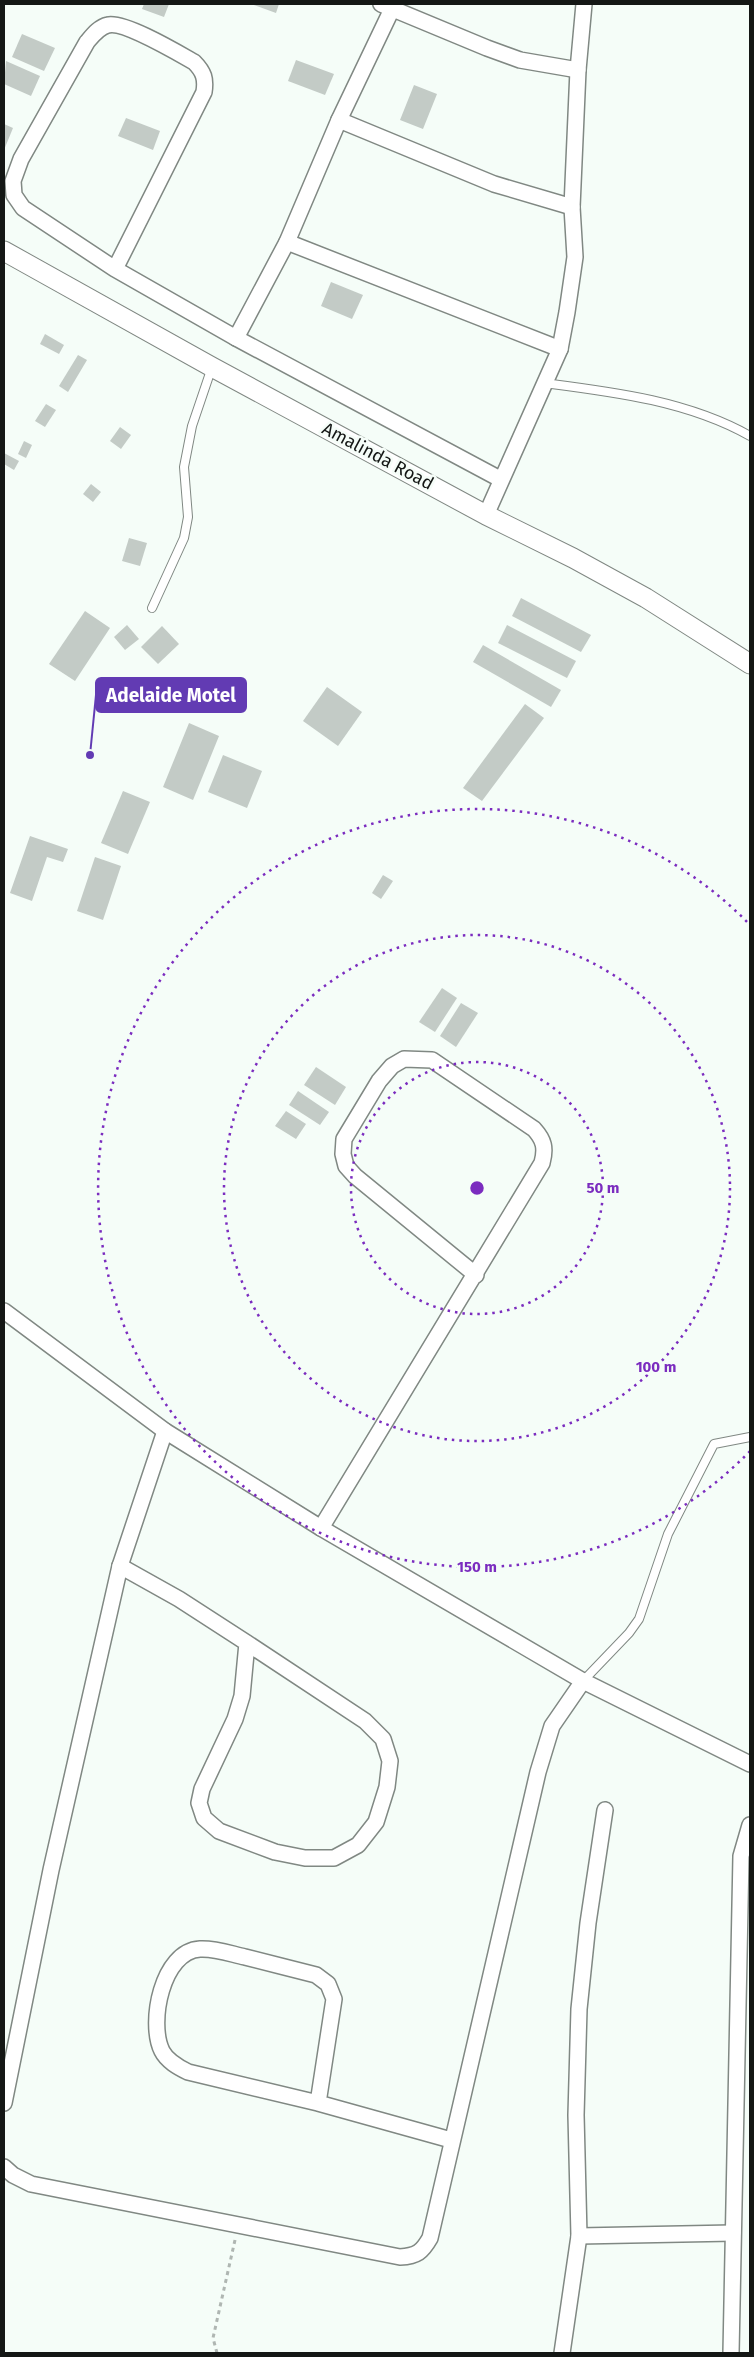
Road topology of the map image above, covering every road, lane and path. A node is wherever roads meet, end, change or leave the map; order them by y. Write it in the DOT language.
graph roads {
  1 [pos="584,4"];
  2 [pos="387,6"];
  3 [pos="578,70"];
  4 [pos="339,120"];
  5 [pos="572,207"];
  6 [pos="287,242"];
  7 [pos="4,251"];
  8 [pos="114,268"];
  9 [pos="236,338"];
  10 [pos="560,350"];
  11 [pos="212,367"];
  12 [pos="544,383"];
  13 [pos="750,436"];
  14 [pos="500,480"];
  15 [pos="486,515"];
  16 [pos="152,608"];
  17 [pos="750,664"];
  18 [pos="476,1274"];
  19 [pos="4,1311"];
  20 [pos="165,1431"];
  21 [pos="750,1437"];
  22 [pos="321,1528"];
  23 [pos="120,1566"];
  24 [pos="247,1643"];
  25 [pos="583,1681"];
  26 [pos="750,1764"];
  27 [pos="605,1810"];
  28 [pos="750,1825"];
  29 [pos="4,2103"];
  30 [pos="318,2103"];
  31 [pos="451,2140"];
  32 [pos="4,2167"];
  33 [pos="238,2225"];
  34 [pos="733,2233"];
  35 [pos="579,2236"];
  36 [pos="217,2353"];
  37 [pos="562,2353"];
  38 [pos="732,2353"];
  1 -- 3 [label="street"];
  2 -- 3 [label="street"];
  2 -- 4 [label="street"];
  3 -- 5 [label="street"];
  4 -- 5 [label="street"];
  4 -- 6 [label="street"];
  5 -- 10 [label="street"];
  6 -- 9 [label="street"];
  6 -- 10 [label="street"];
  7 -- 11 [label="street, Amalinda Road"];
  8 -- 8 [label="street"];
  8 -- 9 [label="street"];
  9 -- 14 [label="street"];
  10 -- 12 [label="street"];
  11 -- 15 [label="street, Amalinda Road"];
  11 -- 16 [label="lane"];
  12 -- 13 [label="lane"];
  12 -- 14 [label="street"];
  14 -- 15 [label="street"];
  15 -- 17 [label="street, Amalinda Road"];
  18 -- 18 [label="street"];
  18 -- 22 [label="street"];
  19 -- 20 [label="street"];
  20 -- 22 [label="street"];
  20 -- 23 [label="street"];
  21 -- 25 [label="lane"];
  22 -- 25 [label="street"];
  23 -- 24 [label="street"];
  23 -- 29 [label="street"];
  24 -- 24 [label="street"];
  25 -- 26 [label="street"];
  25 -- 31 [label="street"];
  27 -- 35 [label="street"];
  28 -- 34 [label="street"];
  30 -- 30 [label="street"];
  30 -- 31 [label="street"];
  31 -- 33 [label="street"];
  32 -- 33 [label="street"];
  33 -- 36 [label="path"];
  34 -- 35 [label="street"];
  34 -- 38 [label="street"];
  35 -- 37 [label="street"];
}
